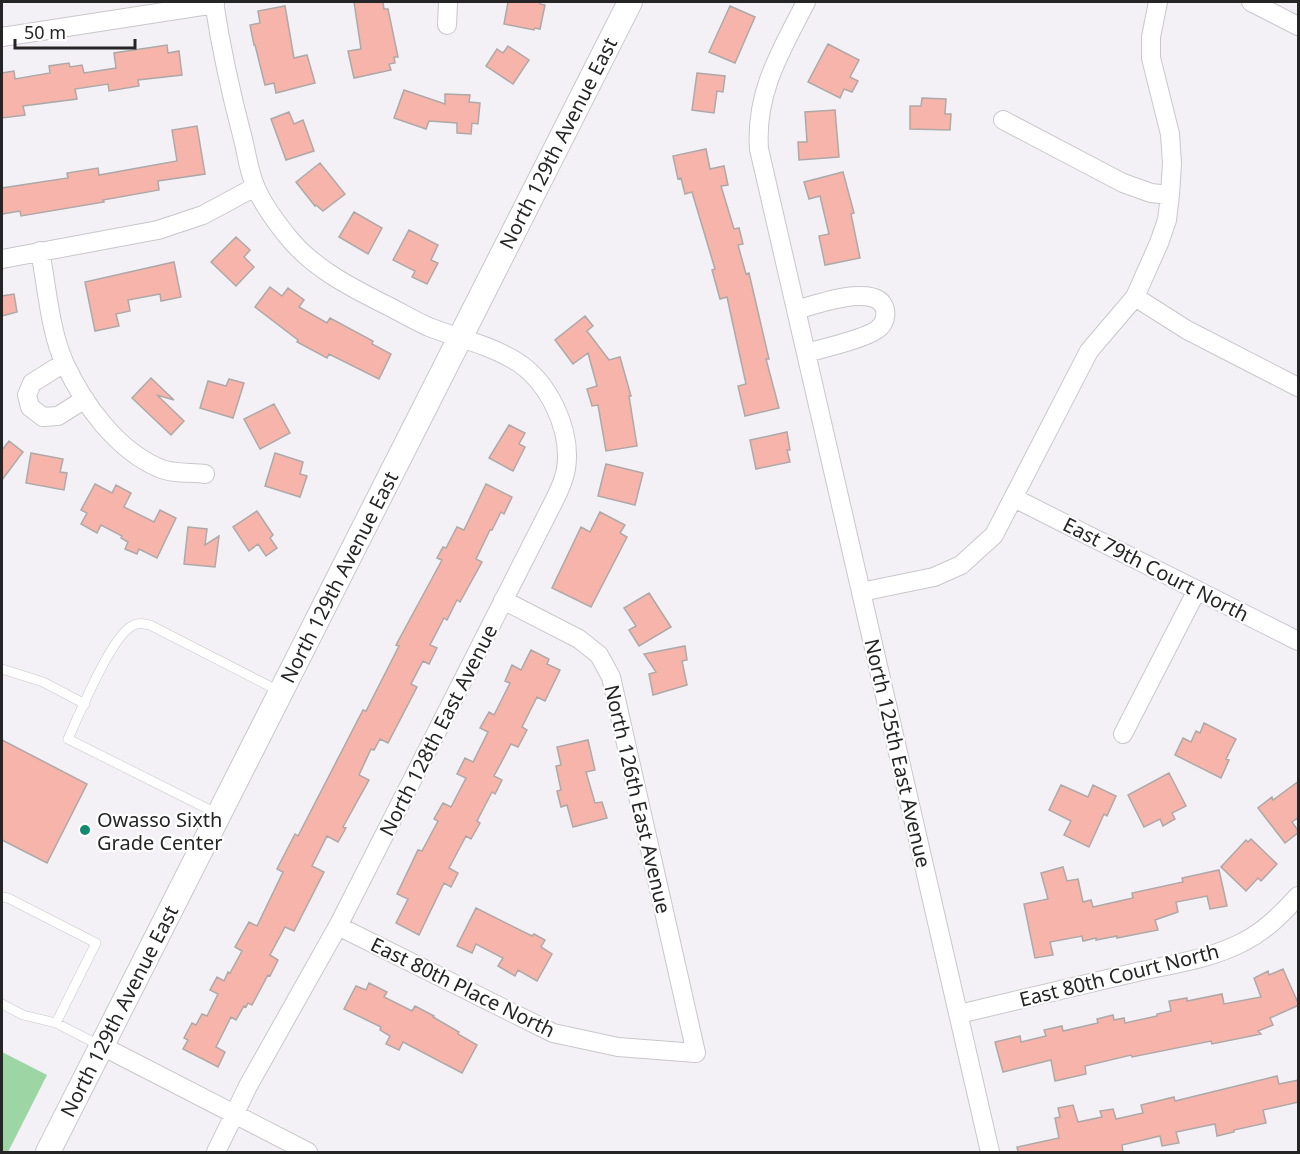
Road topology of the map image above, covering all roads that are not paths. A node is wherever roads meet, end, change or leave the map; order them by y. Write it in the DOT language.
graph roads {
  1 [pos="448,2"];
  2 [pos="630,2"];
  3 [pos="806,2"];
  4 [pos="1158,2"];
  5 [pos="1251,2"];
  6 [pos="214,3"];
  7 [pos="447,25"];
  8 [pos="1299,26"];
  9 [pos="2,37"];
  10 [pos="1003,120"];
  11 [pos="255,187"];
  12 [pos="1170,195"];
  13 [pos="40,252"];
  14 [pos="2,259"];
  15 [pos="1135,297"];
  16 [pos="796,310"];
  17 [pos="460,338"];
  18 [pos="806,353"];
  19 [pos="64,363"];
  20 [pos="1299,387"];
  21 [pos="85,399"];
  22 [pos="205,474"];
  23 [pos="1014,498"];
  24 [pos="1197,590"];
  25 [pos="861,592"];
  26 [pos="503,600"];
  27 [pos="1299,642"];
  28 [pos="2,669"];
  29 [pos="281,692"];
  30 [pos="85,704"];
  31 [pos="1123,734"];
  32 [pos="218,814"];
  33 [pos="1299,896"];
  34 [pos="2,897"];
  35 [pos="338,926"];
  36 [pos="2,1004"];
  37 [pos="959,1014"];
  38 [pos="56,1023"];
  39 [pos="102,1046"];
  40 [pos="696,1053"];
  41 [pos="235,1115"];
  42 [pos="48,1152"];
  43 [pos="216,1152"];
  44 [pos="308,1152"];
  45 [pos="990,1152"];
  1 -- 7 [label="street"];
  2 -- 17 [label="main road, North 129th Avenue East"];
  3 -- 16 [label="street, North 125th East Avenue"];
  4 -- 12 [label="street"];
  5 -- 8 [label="street"];
  6 -- 9 [label="street"];
  6 -- 11 [label="street, North 128th East Avenue"];
  10 -- 12 [label="street"];
  11 -- 13 [label="street"];
  11 -- 17 [label="street, North 128th East Avenue"];
  12 -- 15 [label="street"];
  13 -- 14 [label="street"];
  13 -- 19 [label="street"];
  15 -- 20 [label="street"];
  15 -- 23 [label="street"];
  16 -- 18 [label="street, North 125th East Avenue"];
  16 -- 18 [label="street"];
  17 -- 26 [label="street, North 128th East Avenue"];
  17 -- 29 [label="main road, North 129th Avenue East"];
  18 -- 25 [label="street, North 125th East Avenue"];
  19 -- 21 [label="street"];
  19 -- 21 [label="street"];
  21 -- 22 [label="street"];
  23 -- 24 [label="street, East 79th Court North"];
  23 -- 25 [label="street"];
  24 -- 27 [label="street, East 79th Court North"];
  24 -- 31 [label="street"];
  25 -- 37 [label="street, North 125th East Avenue"];
  26 -- 35 [label="street, North 128th East Avenue"];
  26 -- 40 [label="street, North 126th East Avenue"];
  28 -- 30 [label="lane"];
  29 -- 30 [label="lane"];
  29 -- 32 [label="main road, North 129th Avenue East"];
  30 -- 32 [label="lane"];
  32 -- 39 [label="main road, North 129th Avenue East"];
  33 -- 37 [label="street, East 80th Court North"];
  34 -- 38 [label="lane"];
  35 -- 40 [label="street, East 80th Place North"];
  35 -- 41 [label="street, North 128th East Avenue"];
  36 -- 38 [label="lane"];
  37 -- 45 [label="street, North 125th East Avenue"];
  38 -- 39 [label="lane"];
  39 -- 41 [label="street"];
  39 -- 42 [label="main road, North 129th Avenue East"];
  41 -- 43 [label="street, North 128th East Avenue"];
  41 -- 44 [label="street"];
}
